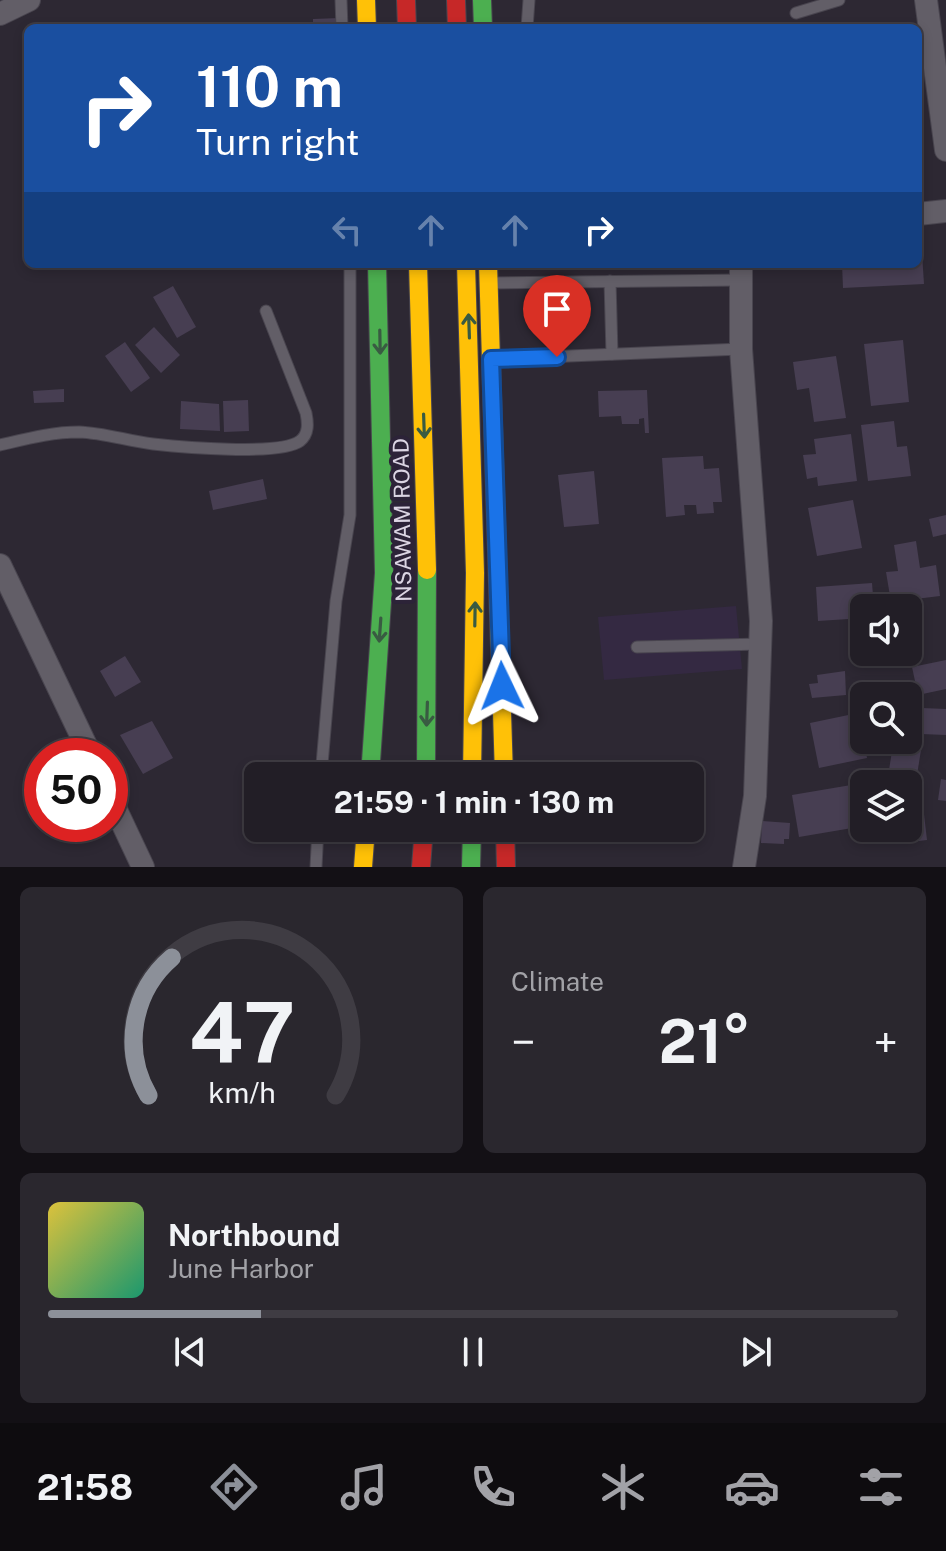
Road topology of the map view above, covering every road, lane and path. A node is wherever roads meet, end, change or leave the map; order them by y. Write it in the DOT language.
graph roads {
  1 [pos="29,0"];
  2 [pos="341,0"];
  3 [pos="366,0"];
  4 [pos="406,0"];
  5 [pos="456,0"];
  6 [pos="482,0"];
  7 [pos="529,0"];
  8 [pos="839,0"];
  9 [pos="926,0"];
  10 [pos="796,13"];
  11 [pos="0,14"];
  12 [pos="342,24"];
  13 [pos="367,24"];
  14 [pos="407,24"];
  15 [pos="457,24"];
  16 [pos="483,24"];
  17 [pos="527,24"];
  18 [pos="946,150"];
  19 [pos="946,211"];
  20 [pos="922,214"];
  21 [pos="350,268"];
  22 [pos="377,268"];
  23 [pos="418,268"];
  24 [pos="466,268"];
  25 [pos="488,268"];
  26 [pos="741,272"];
  27 [pos="610,281"];
  28 [pos="558,282"];
  29 [pos="489,283"];
  30 [pos="266,311"];
  31 [pos="741,349"];
  32 [pos="612,354"];
  33 [pos="557,357"];
  34 [pos="491,359"];
  35 [pos="0,445"];
  36 [pos="0,565"];
  37 [pos="761,644"];
  38 [pos="637,647"];
  39 [pos="82,738"];
  40 [pos="322,762"];
  41 [pos="371,762"];
  42 [pos="426,762"];
  43 [pos="472,762"];
  44 [pos="504,762"];
  45 [pos="128,835"];
  46 [pos="317,842"];
  47 [pos="365,842"];
  48 [pos="423,842"];
  49 [pos="472,842"];
  50 [pos="505,842"];
  51 [pos="143,867"];
  52 [pos="316,867"];
  53 [pos="363,867"];
  54 [pos="421,867"];
  55 [pos="471,867"];
  56 [pos="506,867"];
  57 [pos="744,867"];
  1 -- 11 [label="street"];
  2 -- 12 [label="lane"];
  3 -- 13 [label="main road"];
  4 -- 14 [label="main road"];
  5 -- 15 [label="main road"];
  6 -- 16 [label="main road"];
  7 -- 17 [label="lane"];
  8 -- 10 [label="lane"];
  9 -- 18 [label="street"];
  19 -- 20 [label="street"];
  21 -- 40 [label="lane"];
  22 -- 41 [label="main road, one-way"];
  23 -- 42 [label="main road, NSAWAM ROAD, one-way"];
  43 -- 24 [label="main road, one-way"];
  25 -- 29 [label="main road"];
  26 -- 27 [label="lane"];
  26 -- 31 [label="street"];
  27 -- 28 [label="lane"];
  27 -- 32 [label="lane"];
  28 -- 29 [label="lane"];
  28 -- 33 [label="lane"];
  29 -- 34 [label="main road"];
  30 -- 35 [label="lane"];
  31 -- 32 [label="lane"];
  31 -- 37 [label="street"];
  32 -- 33 [label="lane"];
  33 -- 34 [label="lane"];
  34 -- 44 [label="main road"];
  36 -- 39 [label="street"];
  37 -- 38 [label="lane"];
  37 -- 57 [label="street"];
  45 -- 51 [label="street"];
  46 -- 52 [label="lane"];
  47 -- 53 [label="main road"];
  48 -- 54 [label="main road"];
  49 -- 55 [label="main road"];
  50 -- 56 [label="main road"];
}
